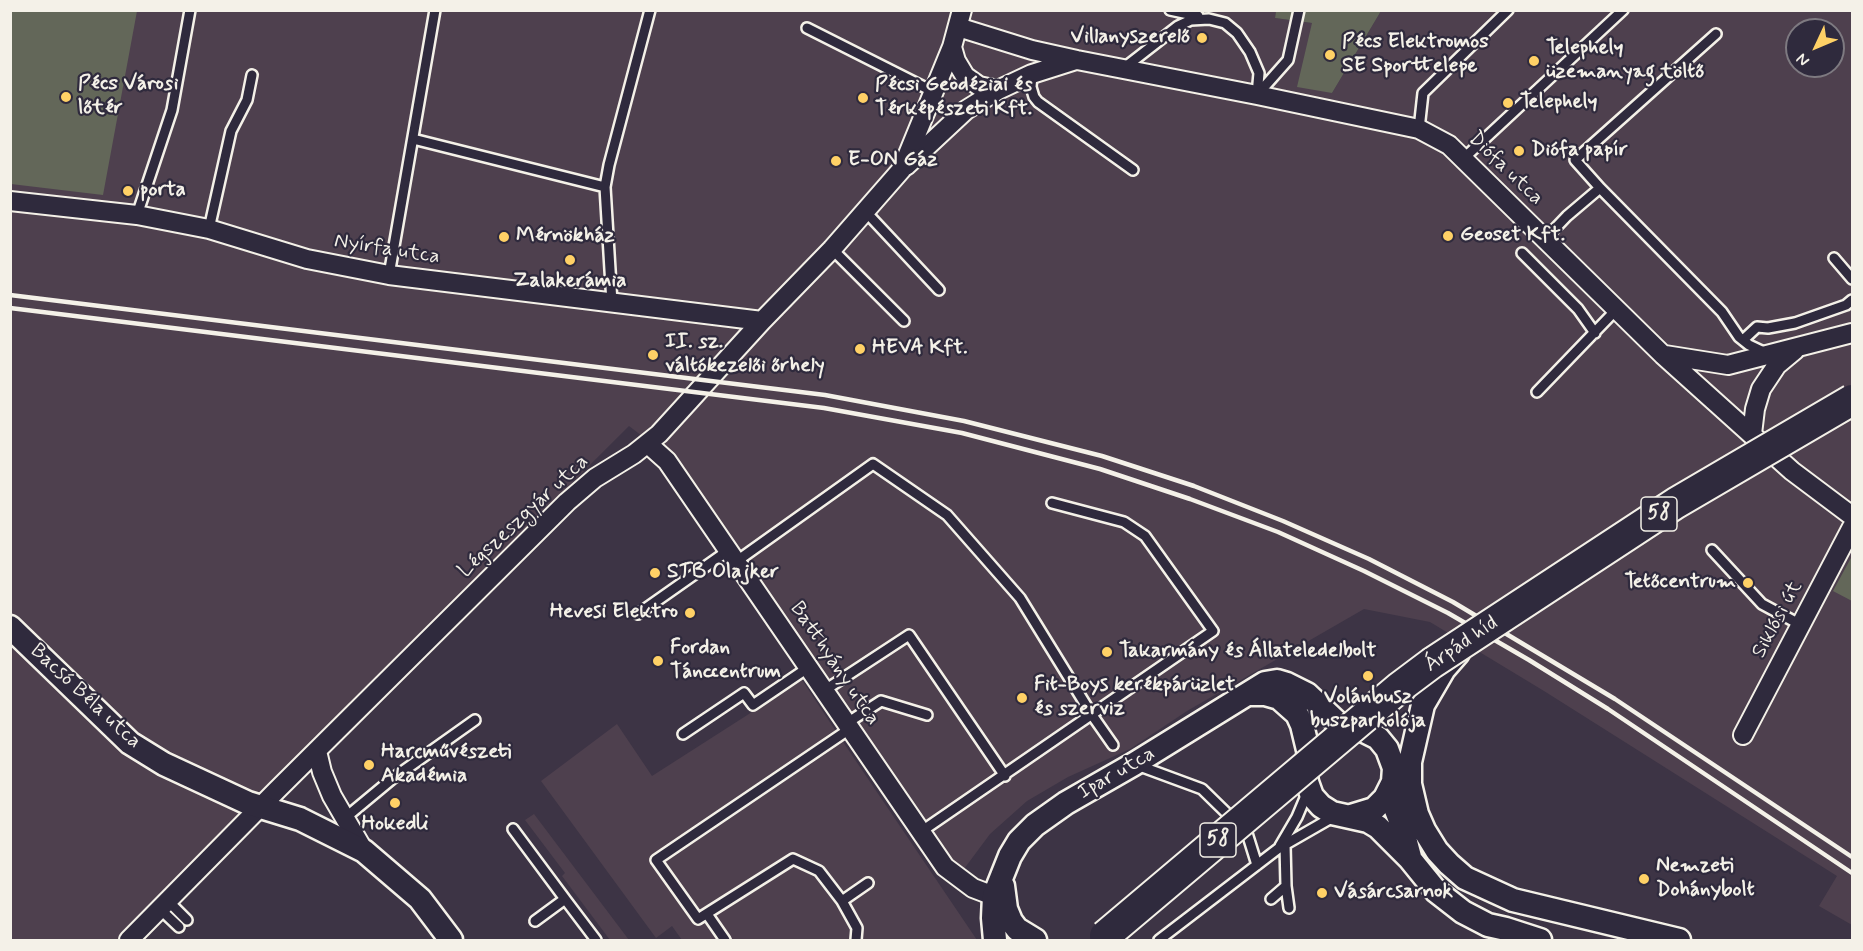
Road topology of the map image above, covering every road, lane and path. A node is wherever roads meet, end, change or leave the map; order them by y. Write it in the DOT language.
graph roads {
  1 [pos="190,10"];
  2 [pos="435,10"];
  3 [pos="651,10"];
  4 [pos="1170,10"];
  5 [pos="1299,10"];
  6 [pos="1508,10"];
  7 [pos="1623,10"];
  8 [pos="960,19"];
  9 [pos="1209,19"];
  10 [pos="807,28"];
  11 [pos="1716,34"];
  12 [pos="952,46"];
  13 [pos="1077,60"];
  14 [pos="1123,69"];
  15 [pos="1032,74"];
  16 [pos="252,75"];
  17 [pos="998,90"];
  18 [pos="934,92"];
  19 [pos="1257,95"];
  20 [pos="1419,129"];
  21 [pos="413,139"];
  22 [pos="1463,159"];
  23 [pos="902,169"];
  24 [pos="1133,170"];
  25 [pos="605,188"];
  26 [pos="1600,188"];
  27 [pos="10,201"];
  28 [pos="865,211"];
  29 [pos="137,215"];
  30 [pos="209,230"];
  31 [pos="1545,239"];
  32 [pos="832,249"];
  33 [pos="1522,254"];
  34 [pos="1834,258"];
  35 [pos="389,275"];
  36 [pos="1852,279"];
  37 [pos="939,290"];
  38 [pos="1852,300"];
  39 [pos="612,303"];
  40 [pos="1616,310"];
  41 [pos="762,321"];
  42 [pos="904,321"];
  43 [pos="1595,333"];
  44 [pos="1852,333"];
  45 [pos="1743,340"];
  46 [pos="1799,346"];
  47 [pos="1663,355"];
  48 [pos="1770,355"];
  49 [pos="1537,392"];
  50 [pos="1852,400"];
  51 [pos="1752,434"];
  52 [pos="648,444"];
  53 [pos="1052,503"];
  54 [pos="1852,516"];
  55 [pos="1852,527"];
  56 [pos="1712,550"];
  57 [pos="733,556"];
  58 [pos="638,614"];
  59 [pos="1801,625"];
  60 [pos="10,627"];
  61 [pos="1472,639"];
  62 [pos="809,667"];
  63 [pos="825,690"];
  64 [pos="1249,694"];
  65 [pos="927,715"];
  66 [pos="1092,715"];
  67 [pos="475,720"];
  68 [pos="849,726"];
  69 [pos="1343,728"];
  70 [pos="684,734"];
  71 [pos="1743,735"];
  72 [pos="1113,745"];
  73 [pos="317,752"];
  74 [pos="1309,754"];
  75 [pos="1134,764"];
  76 [pos="1005,776"];
  77 [pos="1309,789"];
  78 [pos="1389,792"];
  79 [pos="261,807"];
  80 [pos="1345,815"];
  81 [pos="345,818"];
  82 [pos="513,829"];
  83 [pos="924,841"];
  84 [pos="1282,846"];
  85 [pos="364,850"];
  86 [pos="1410,859"];
  87 [pos="1257,865"];
  88 [pos="1002,872"];
  89 [pos="868,884"];
  90 [pos="1286,886"];
  91 [pos="994,896"];
  92 [pos="565,899"];
  93 [pos="1271,899"];
  94 [pos="842,901"];
  95 [pos="164,905"];
  96 [pos="1289,908"];
  97 [pos="707,914"];
  98 [pos="187,920"];
  99 [pos="535,921"];
  100 [pos="1488,925"];
  101 [pos="179,927"];
  102 [pos="1105,936"];
  103 [pos="1669,938"];
  104 [pos="130,940"];
  105 [pos="451,940"];
  106 [pos="596,940"];
  107 [pos="725,940"];
  108 [pos="856,940"];
  109 [pos="995,940"];
  110 [pos="1035,940"];
  111 [pos="1160,940"];
  112 [pos="1511,940"];
  113 [pos="1540,940"];
  1 -- 29 [label="lane"];
  2 -- 21 [label="lane"];
  3 -- 25 [label="lane"];
  4 -- 9 [label="lane"];
  5 -- 19 [label="lane"];
  6 -- 20 [label="lane"];
  7 -- 22 [label="lane"];
  8 -- 12 [label="street, Légszeszgyár utca"];
  8 -- 13 [label="street, Diófa utca"];
  9 -- 14 [label="lane"];
  9 -- 19 [label="lane"];
  10 -- 18 [label="lane"];
  11 -- 26 [label="lane"];
  12 -- 17 [label="street"];
  12 -- 18 [label="street, Légszeszgyár utca"];
  13 -- 14 [label="street, Diófa utca"];
  13 -- 15 [label="street"];
  14 -- 19 [label="street, Diófa utca"];
  15 -- 17 [label="street"];
  15 -- 24 [label="lane"];
  16 -- 30 [label="lane"];
  17 -- 23 [label="street"];
  18 -- 23 [label="street, Légszeszgyár utca"];
  19 -- 20 [label="street, Diófa utca"];
  20 -- 22 [label="street, Diófa utca"];
  21 -- 25 [label="lane"];
  21 -- 35 [label="lane"];
  22 -- 31 [label="street, Diófa utca"];
  23 -- 28 [label="street, Légszeszgyár utca"];
  25 -- 39 [label="lane"];
  26 -- 31 [label="lane"];
  26 -- 45 [label="lane"];
  27 -- 29 [label="street, Nyírfa utca"];
  28 -- 32 [label="street, Légszeszgyár utca"];
  28 -- 37 [label="lane"];
  29 -- 30 [label="street, Nyírfa utca"];
  30 -- 35 [label="street, Nyírfa utca"];
  31 -- 40 [label="street, Diófa utca"];
  32 -- 41 [label="street, Légszeszgyár utca"];
  32 -- 42 [label="lane"];
  33 -- 43 [label="lane"];
  34 -- 36 [label="lane"];
  35 -- 39 [label="street, Nyírfa utca"];
  38 -- 45 [label="lane"];
  39 -- 41 [label="street, Nyírfa utca"];
  40 -- 43 [label="lane"];
  40 -- 47 [label="street, Diófa utca"];
  41 -- 52 [label="street, Légszeszgyár utca"];
  43 -- 49 [label="lane"];
  44 -- 46 [label="street"];
  45 -- 48 [label="lane"];
  46 -- 48 [label="street"];
  46 -- 51 [label="street"];
  47 -- 48 [label="street"];
  47 -- 51 [label="street, Diófa utca"];
  50 -- 61 [label="main road, Árpád híd / 58, bridge"];
  51 -- 54 [label="street, Diófa utca"];
  52 -- 57 [label="street, Batthyány utca"];
  52 -- 73 [label="street, Légszeszgyár utca"];
  53 -- 66 [label="lane"];
  55 -- 59 [label="street, Siklósi út"];
  56 -- 59 [label="lane"];
  57 -- 58 [label="lane"];
  57 -- 62 [label="street, Batthyány utca"];
  57 -- 66 [label="lane"];
  59 -- 71 [label="street, Siklósi út"];
  60 -- 79 [label="street, Bacsó Béla utca"];
  61 -- 102 [label="main road, Árpád híd / 58, bridge"];
  61 -- 103 [label="street"];
  62 -- 63 [label="street, Batthyány utca"];
  62 -- 70 [label="lane"];
  63 -- 68 [label="street, Batthyány utca"];
  63 -- 76 [label="lane"];
  64 -- 69 [label="street, Ipar utca"];
  64 -- 74 [label="street"];
  64 -- 75 [label="street, Ipar utca"];
  65 -- 68 [label="lane"];
  66 -- 72 [label="lane"];
  66 -- 76 [label="lane"];
  67 -- 81 [label="lane"];
  68 -- 83 [label="street, Batthyány utca"];
  68 -- 97 [label="lane"];
  69 -- 74 [label="street"];
  69 -- 78 [label="street"];
  73 -- 79 [label="street, Légszeszgyár utca"];
  73 -- 81 [label="street"];
  74 -- 77 [label="street"];
  75 -- 87 [label="lane"];
  75 -- 88 [label="street, Ipar utca"];
  76 -- 83 [label="lane"];
  77 -- 80 [label="street"];
  77 -- 84 [label="lane"];
  78 -- 80 [label="street"];
  78 -- 86 [label="street"];
  79 -- 85 [label="street, Bacsó Béla utca"];
  79 -- 95 [label="street, Légszeszgyár utca"];
  80 -- 84 [label="lane"];
  80 -- 86 [label="street"];
  81 -- 85 [label="street"];
  82 -- 92 [label="lane"];
  83 -- 91 [label="street, Batthyány utca"];
  84 -- 87 [label="lane"];
  84 -- 90 [label="lane"];
  85 -- 105 [label="street, Bacsó Béla utca"];
  86 -- 100 [label="street"];
  87 -- 111 [label="lane"];
  88 -- 91 [label="street, Ipar utca"];
  88 -- 110 [label="street"];
  89 -- 94 [label="lane"];
  90 -- 93 [label="lane"];
  90 -- 96 [label="lane"];
  91 -- 109 [label="street, Ipar utca"];
  92 -- 99 [label="lane"];
  92 -- 106 [label="lane"];
  94 -- 97 [label="lane"];
  94 -- 108 [label="lane"];
  95 -- 98 [label="lane"];
  95 -- 101 [label="lane"];
  95 -- 104 [label="street, Légszeszgyár utca"];
  97 -- 107 [label="lane"];
  100 -- 112 [label="street"];
  100 -- 113 [label="street"];
}
